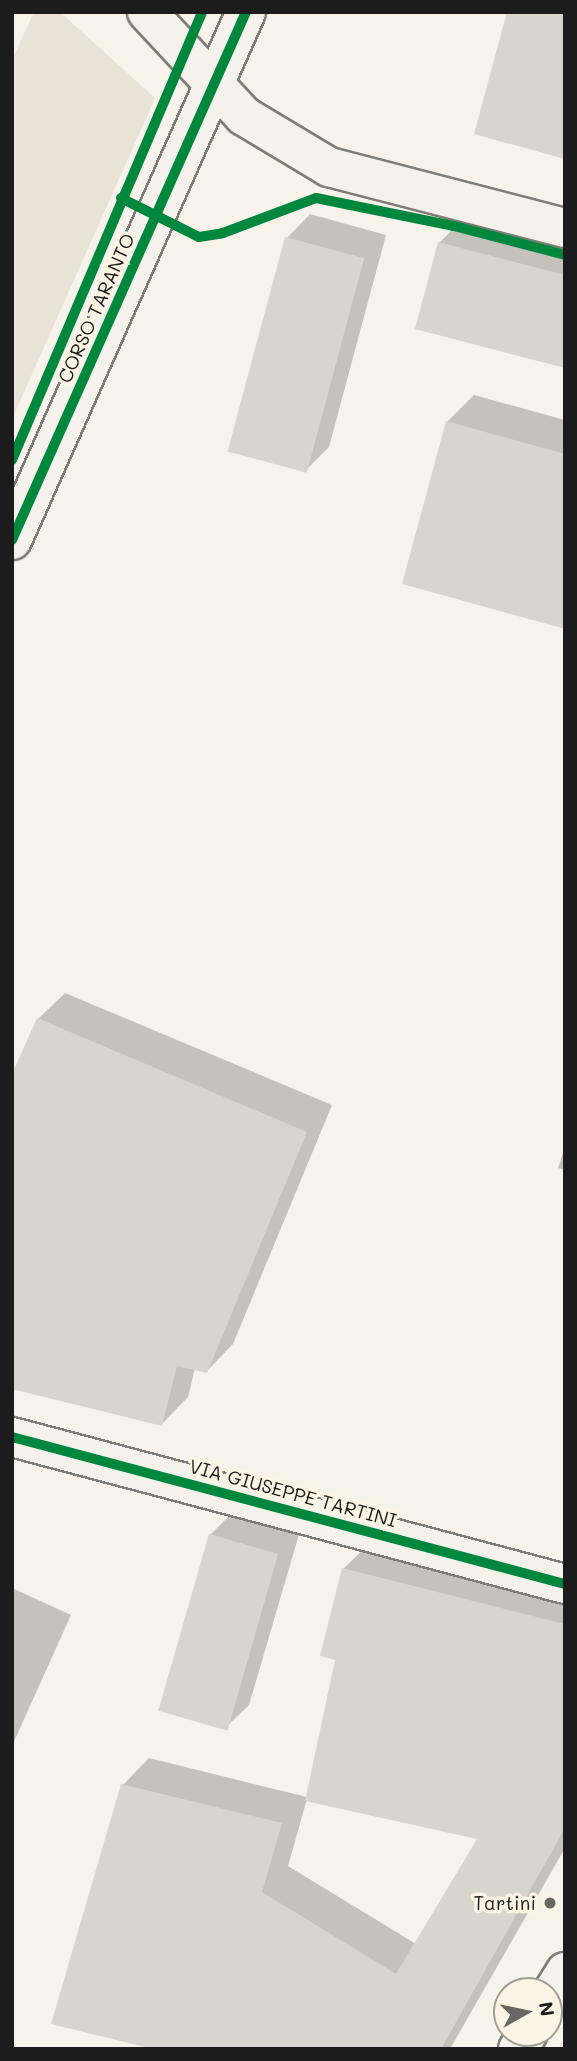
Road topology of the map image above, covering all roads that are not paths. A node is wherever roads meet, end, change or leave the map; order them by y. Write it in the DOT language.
graph roads {
  1 [pos="147,12"];
  2 [pos="246,12"];
  3 [pos="214,84"];
  4 [pos="565,228"];
  5 [pos="12,540"];
  6 [pos="12,1437"];
  7 [pos="565,1584"];
  1 -- 3 [label="street"];
  2 -- 3 [label="street, CORSO TARANTO"];
  3 -- 4 [label="street"];
  3 -- 5 [label="street, CORSO TARANTO"];
  6 -- 7 [label="street, VIA GIUSEPPE TARTINI"];
}
